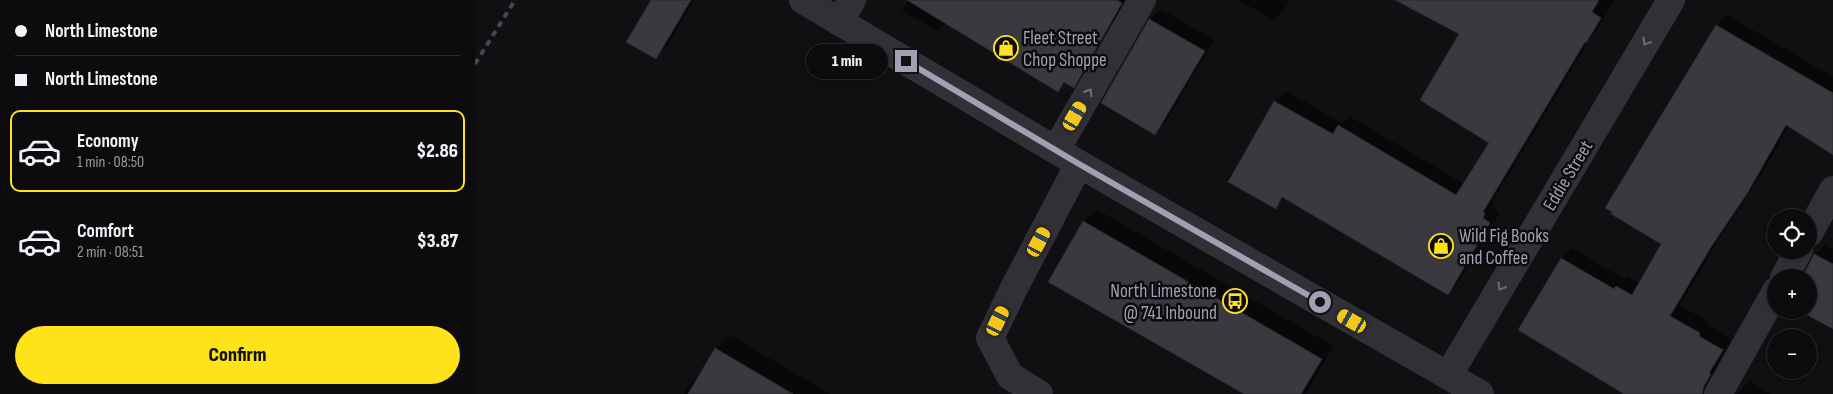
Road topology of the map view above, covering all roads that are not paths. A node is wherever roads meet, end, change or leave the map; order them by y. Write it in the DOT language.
graph roads {
  1 [pos="803,0"];
  2 [pos="1142,0"];
  3 [pos="1671,0"];
  4 [pos="845,11"];
  5 [pos="1056,150"];
  6 [pos="1079,164"];
  7 [pos="1833,190"];
  8 [pos="1817,219"];
  9 [pos="1767,306"];
  10 [pos="1448,376"];
  11 [pos="1009,385"];
  12 [pos="1039,394"];
  13 [pos="1480,394"];
  14 [pos="1718,394"];
  1 -- 4 [label="street"];
  5 -- 2 [label="street, one-way"];
  3 -- 10 [label="street, Eddie Street, one-way"];
  4 -- 5 [label="street"];
  5 -- 6 [label="street"];
  6 -- 10 [label="street"];
  6 -- 11 [label="street"];
  7 -- 8 [label="street"];
  9 -- 14 [label="street"];
  10 -- 13 [label="street"];
  11 -- 12 [label="street"];
}
